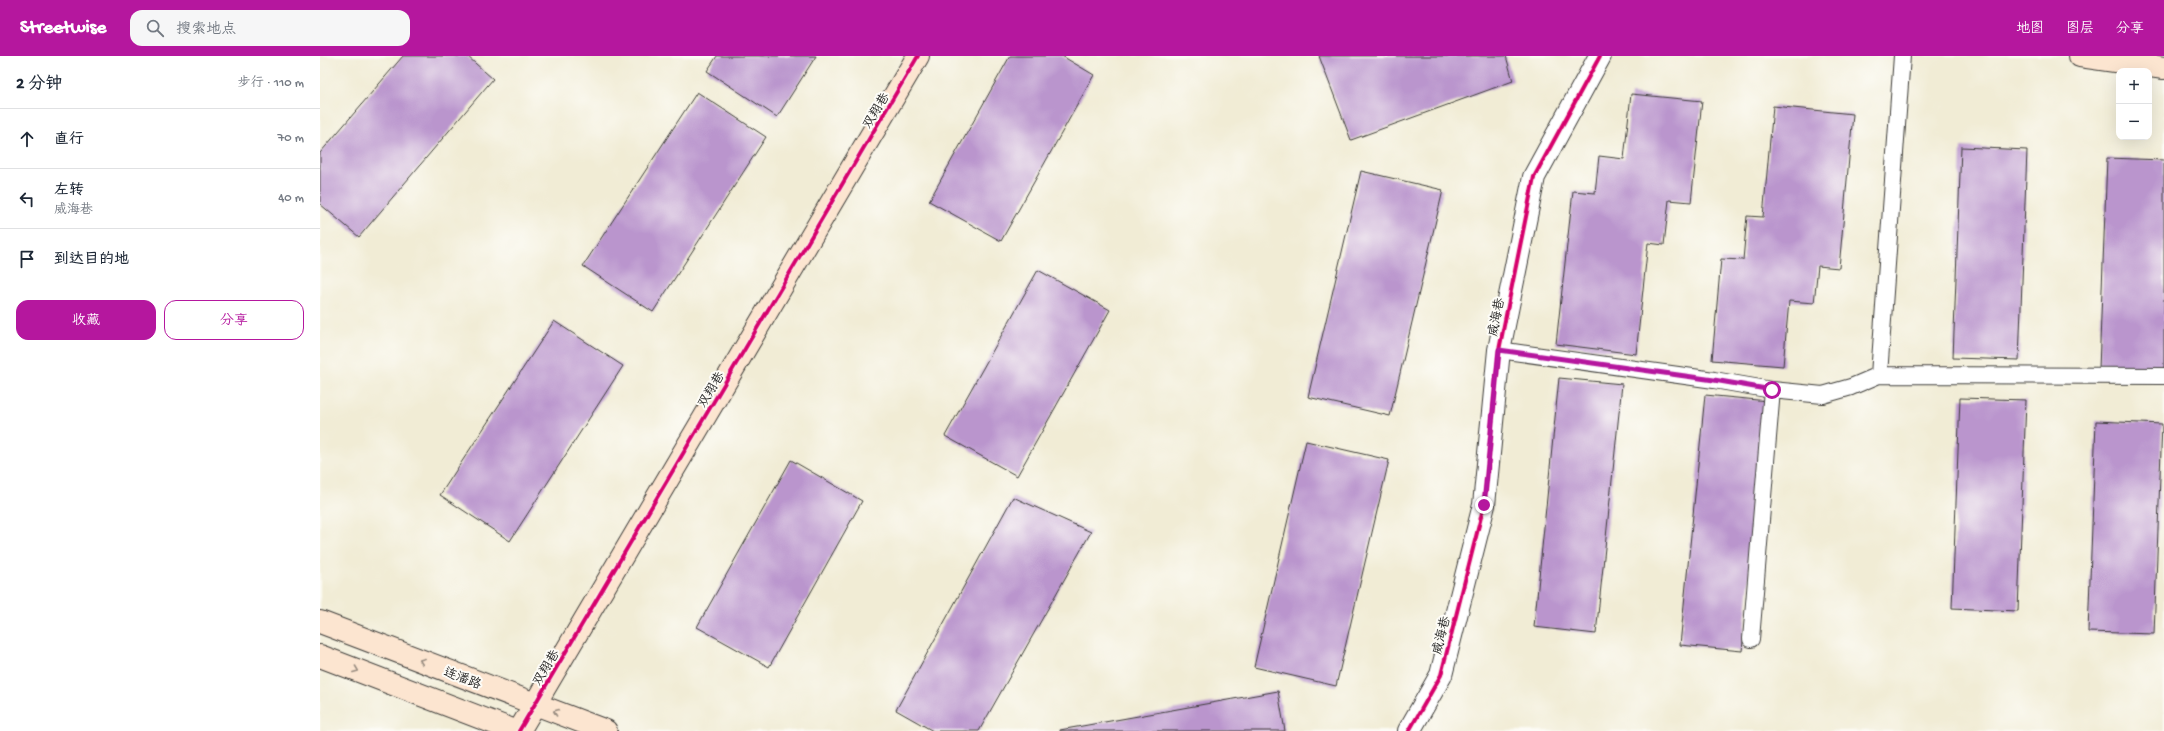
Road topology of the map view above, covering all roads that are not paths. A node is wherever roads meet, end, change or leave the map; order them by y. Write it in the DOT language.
graph roads {
  1 [pos="918,56"];
  2 [pos="1600,56"];
  3 [pos="1902,56"];
  4 [pos="2080,56"];
  5 [pos="2164,68"];
  6 [pos="1499,350"];
  7 [pos="1879,375"];
  8 [pos="2164,376"];
  9 [pos="1772,390"];
  10 [pos="320,622"];
  11 [pos="1751,639"];
  12 [pos="320,656"];
  13 [pos="535,704"];
  14 [pos="515,731"];
  15 [pos="518,731"];
  16 [pos="606,731"];
  17 [pos="1409,731"];
  1 -- 13 [label="street, 双翔巷"];
  2 -- 6 [label="street, 威海巷"];
  3 -- 7 [label="lane"];
  4 -- 5 [label="street"];
  6 -- 9 [label="lane"];
  6 -- 17 [label="street, 威海巷"];
  7 -- 8 [label="lane"];
  7 -- 9 [label="lane"];
  9 -- 11 [label="lane"];
  13 -- 10 [label="street, 连潘路, one-way"];
  12 -- 14 [label="street, one-way"];
  13 -- 15 [label="street, 双翔巷"];
  16 -- 13 [label="street, 连潘路, one-way"];
}
